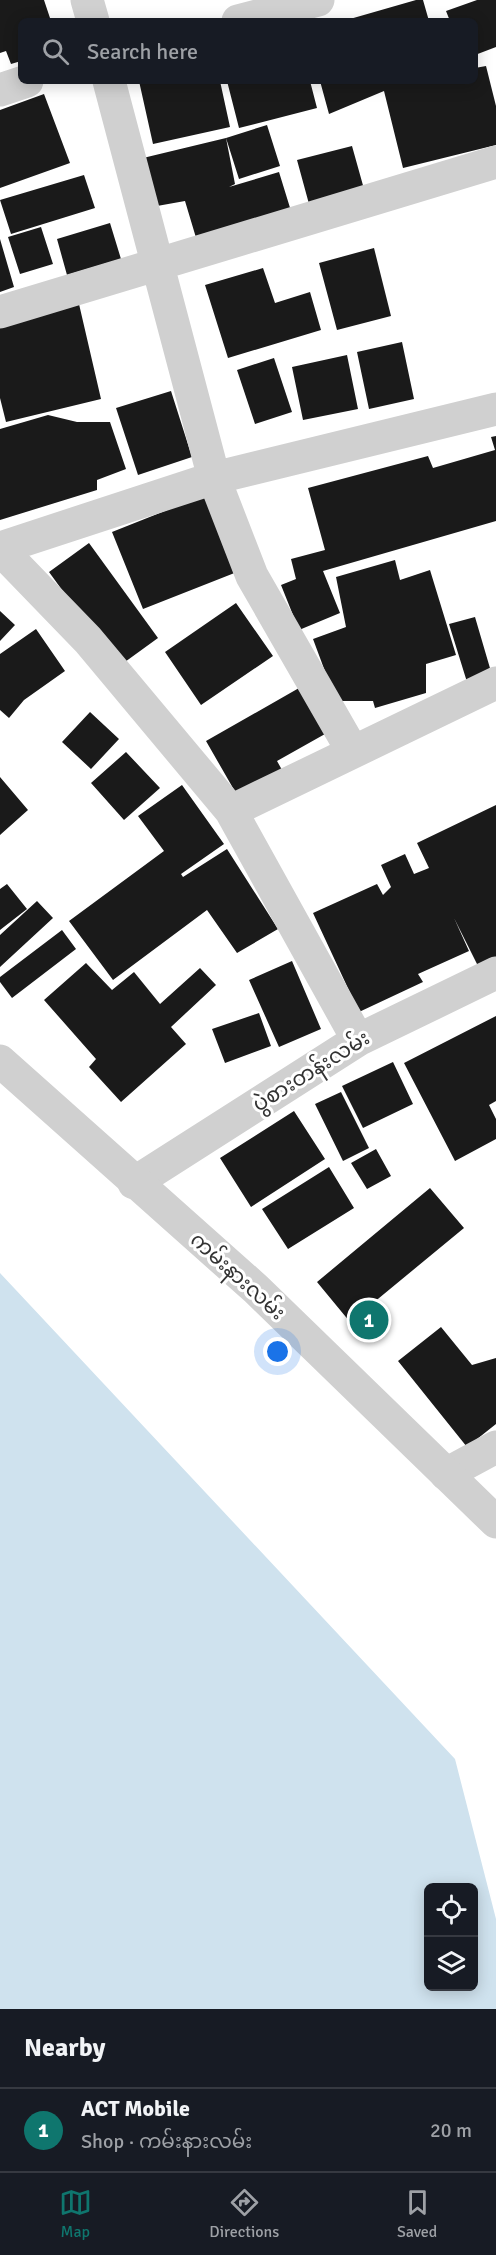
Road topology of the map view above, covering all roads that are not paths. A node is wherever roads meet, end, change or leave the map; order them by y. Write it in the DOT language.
graph roads {
  1 [pos="87,0"];
  2 [pos="318,0"];
  3 [pos="92,18"];
  4 [pos="249,18"];
  5 [pos="18,84"];
  6 [pos="110,84"];
  7 [pos="0,90"];
  8 [pos="496,162"];
  9 [pos="158,265"];
  10 [pos="0,312"];
  11 [pos="496,409"];
  12 [pos="214,478"];
  13 [pos="0,548"];
  14 [pos="496,683"];
  15 [pos="353,752"];
  16 [pos="231,811"];
  17 [pos="496,973"];
  18 [pos="358,1040"];
  19 [pos="0,1061"];
  20 [pos="134,1183"];
  21 [pos="496,1447"];
  22 [pos="446,1474"];
  23 [pos="496,1522"];
  1 -- 3 [label="street"];
  2 -- 4 [label="street"];
  5 -- 7 [label="street"];
  6 -- 9 [label="street"];
  8 -- 9 [label="street"];
  9 -- 10 [label="street"];
  9 -- 12 [label="street"];
  11 -- 12 [label="street"];
  12 -- 13 [label="street"];
  12 -- 15 [label="street"];
  13 -- 16 [label="street"];
  14 -- 15 [label="street"];
  15 -- 16 [label="street"];
  16 -- 18 [label="street"];
  17 -- 18 [label="street, ပွဲစားတန်းလမ်း"];
  18 -- 20 [label="street, ပွဲစားတန်းလမ်း"];
  19 -- 20 [label="street, ကမ်းနားလမ်း"];
  20 -- 22 [label="street, ကမ်းနားလမ်း"];
  21 -- 22 [label="street"];
  22 -- 23 [label="street, ကမ်းနားလမ်း"];
}
